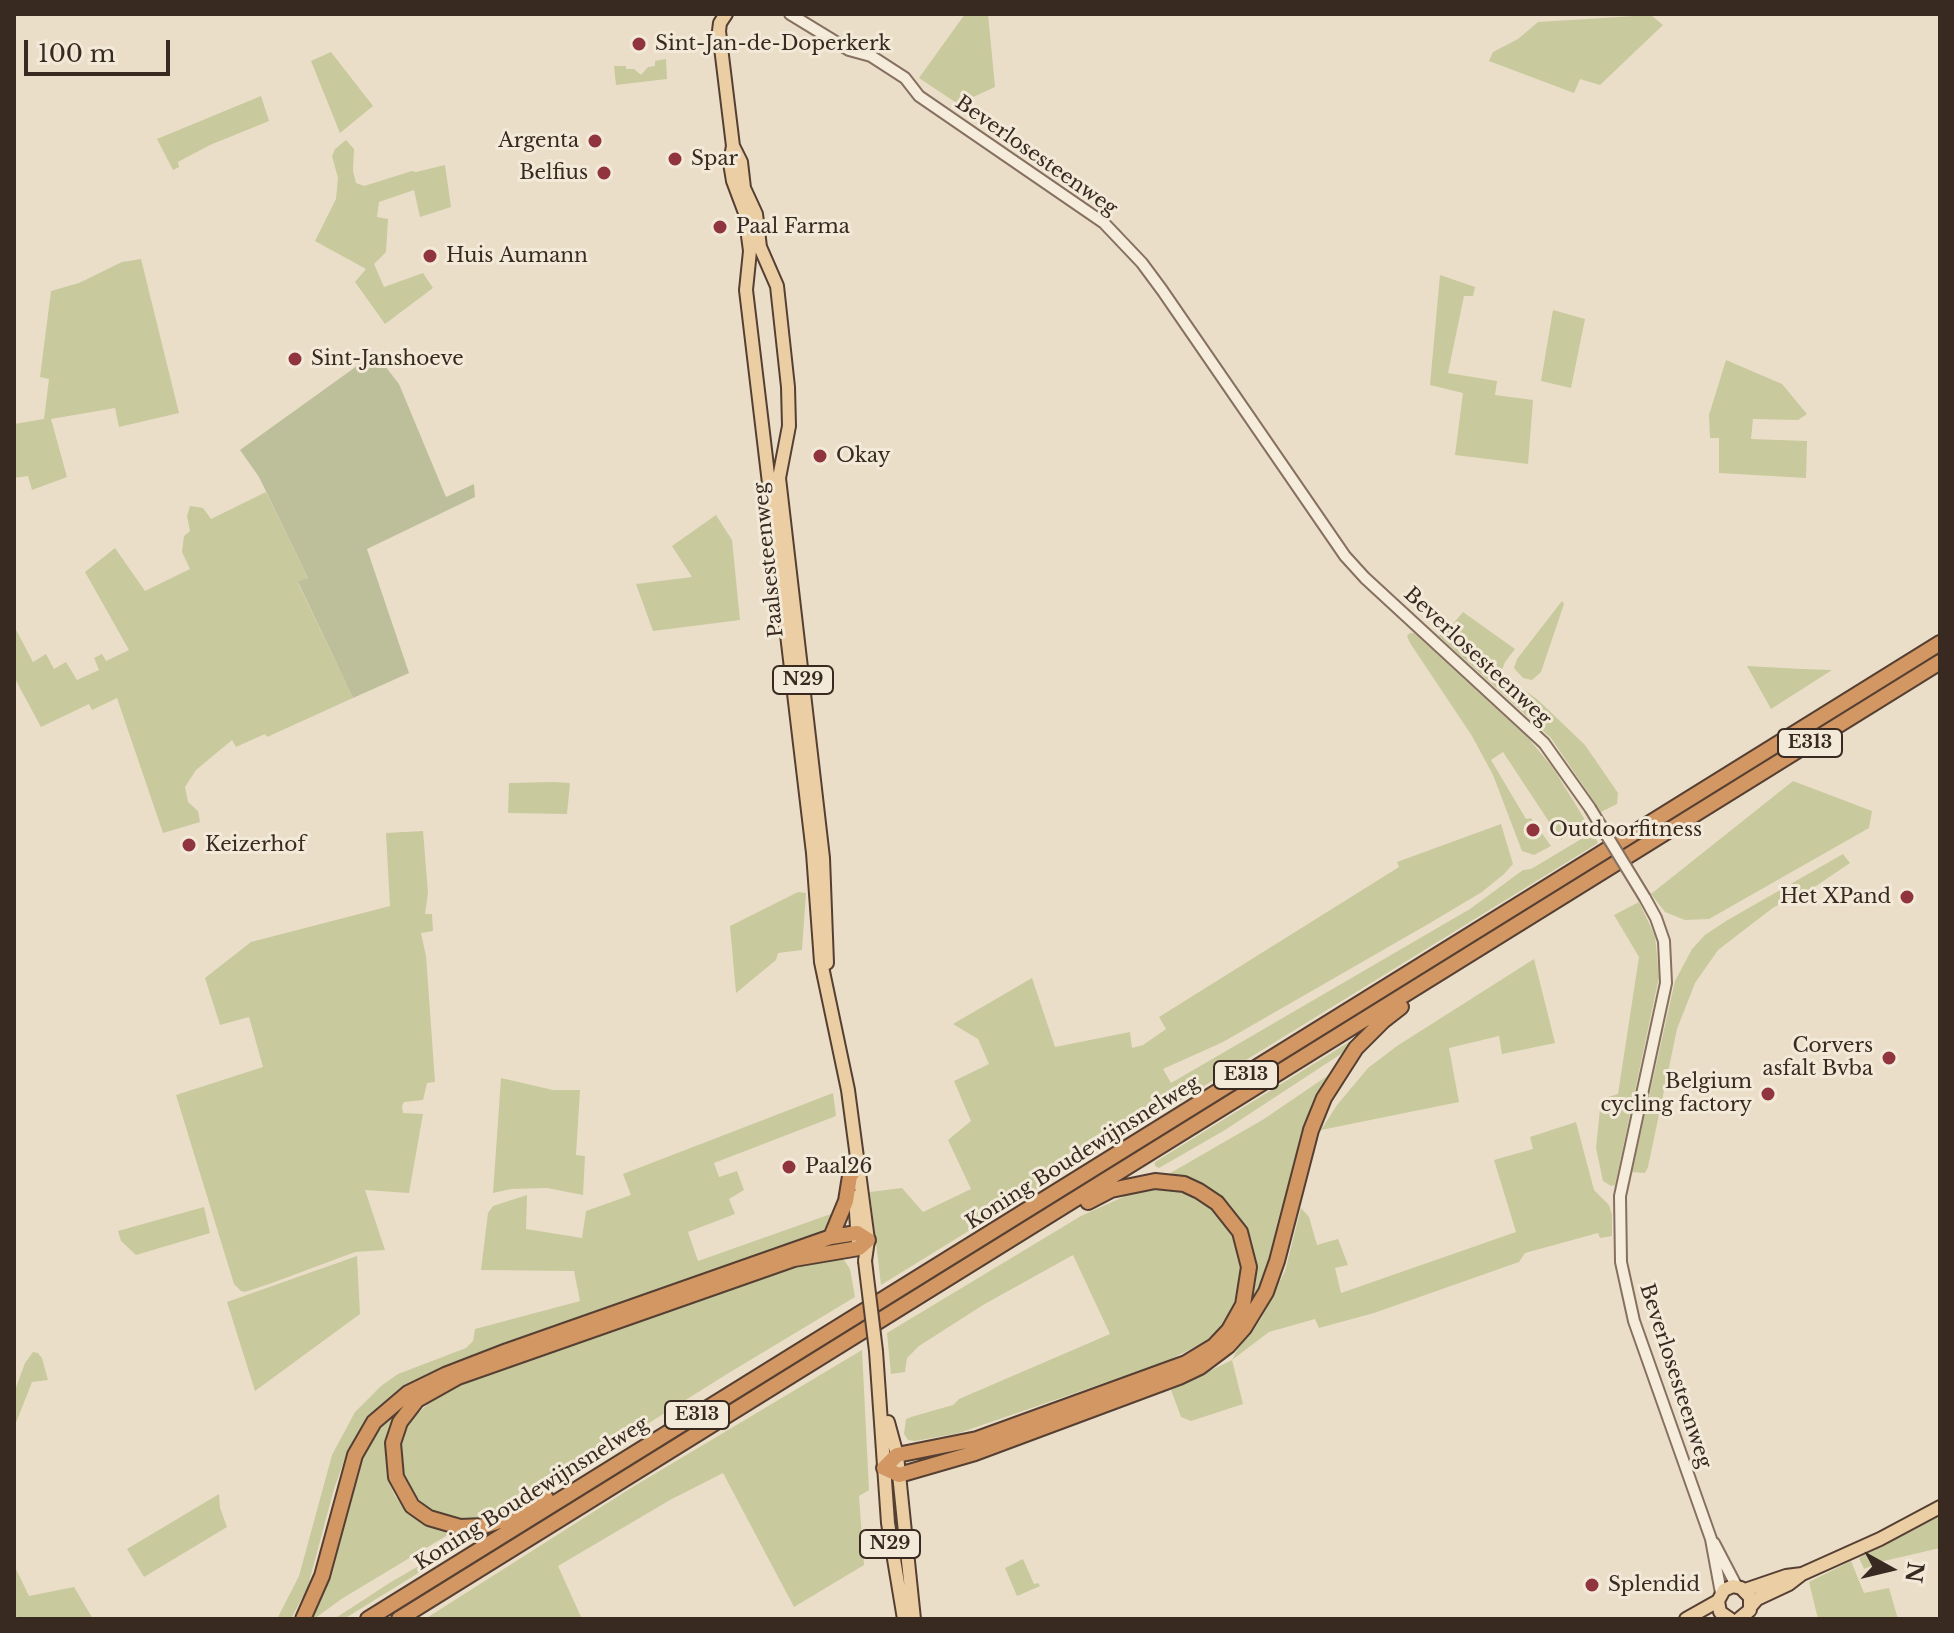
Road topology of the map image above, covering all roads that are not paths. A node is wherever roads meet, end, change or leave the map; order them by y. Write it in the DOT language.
graph roads {
  1 [pos="726,14"];
  2 [pos="790,14"];
  3 [pos="733,146"];
  4 [pos="1940,643"];
  5 [pos="1940,662"];
  6 [pos="825,978"];
  7 [pos="1413,989"];
  8 [pos="857,1170"];
  9 [pos="831,1237"];
  10 [pos="1009,1240"];
  11 [pos="862,1245"];
  12 [pos="878,1371"];
  13 [pos="897,1455"];
  14 [pos="884,1468"];
  15 [pos="899,1475"];
  16 [pos="581,1487"];
  17 [pos="1940,1507"];
  18 [pos="1711,1539"];
  19 [pos="1802,1574"];
  20 [pos="1741,1588"];
  21 [pos="1720,1597"];
  22 [pos="1746,1614"];
  23 [pos="1721,1618"];
  24 [pos="303,1619"];
  25 [pos="368,1619"];
  26 [pos="399,1619"];
  27 [pos="904,1619"];
  28 [pos="914,1619"];
  29 [pos="1686,1619"];
  1 -- 3 [label="main road, Paalsesteenweg / N29"];
  2 -- 18 [label="street, Beverlosesteenweg, bridge"];
  3 -- 6 [label="main road, Paalsesteenweg / N29"];
  3 -- 6 [label="main road, Paalsesteenweg / N29"];
  4 -- 16 [label="highway, Koning Boudewijnsnelweg / E313"];
  5 -- 7 [label="highway, Koning Boudewijnsnelweg / E313"];
  6 -- 8 [label="main road, Paalsesteenweg / N29"];
  7 -- 10 [label="highway, Koning Boudewijnsnelweg / E313"];
  7 -- 15 [label="highway"];
  8 -- 9 [label="highway"];
  8 -- 11 [label="main road, Paalsesteenweg / N29"];
  9 -- 11 [label="highway"];
  9 -- 24 [label="highway"];
  10 -- 13 [label="highway"];
  10 -- 26 [label="highway, Koning Boudewijnsnelweg / E313"];
  11 -- 12 [label="main road, Paalsesteenweg / N29, bridge"];
  11 -- 16 [label="highway"];
  12 -- 13 [label="main road, Paalsesteenweg / N29"];
  12 -- 14 [label="main road, Paalsesteenweg / N29"];
  13 -- 14 [label="highway"];
  13 -- 15 [label="main road, Paalsesteenweg / N29"];
  14 -- 15 [label="highway"];
  14 -- 27 [label="main road, Paalsesteenweg / N29"];
  15 -- 28 [label="main road, Paalsesteenweg / N29"];
  16 -- 25 [label="highway, Koning Boudewijnsnelweg / E313"];
  17 -- 19 [label="main road"];
  18 -- 20 [label="street, Beverlosesteenweg"];
  18 -- 21 [label="street, Beverlosesteenweg"];
  19 -- 20 [label="main road"];
  19 -- 22 [label="main road"];
  20 -- 21 [label="main road"];
  20 -- 22 [label="main road"];
  21 -- 23 [label="main road"];
  21 -- 29 [label="main road"];
}
